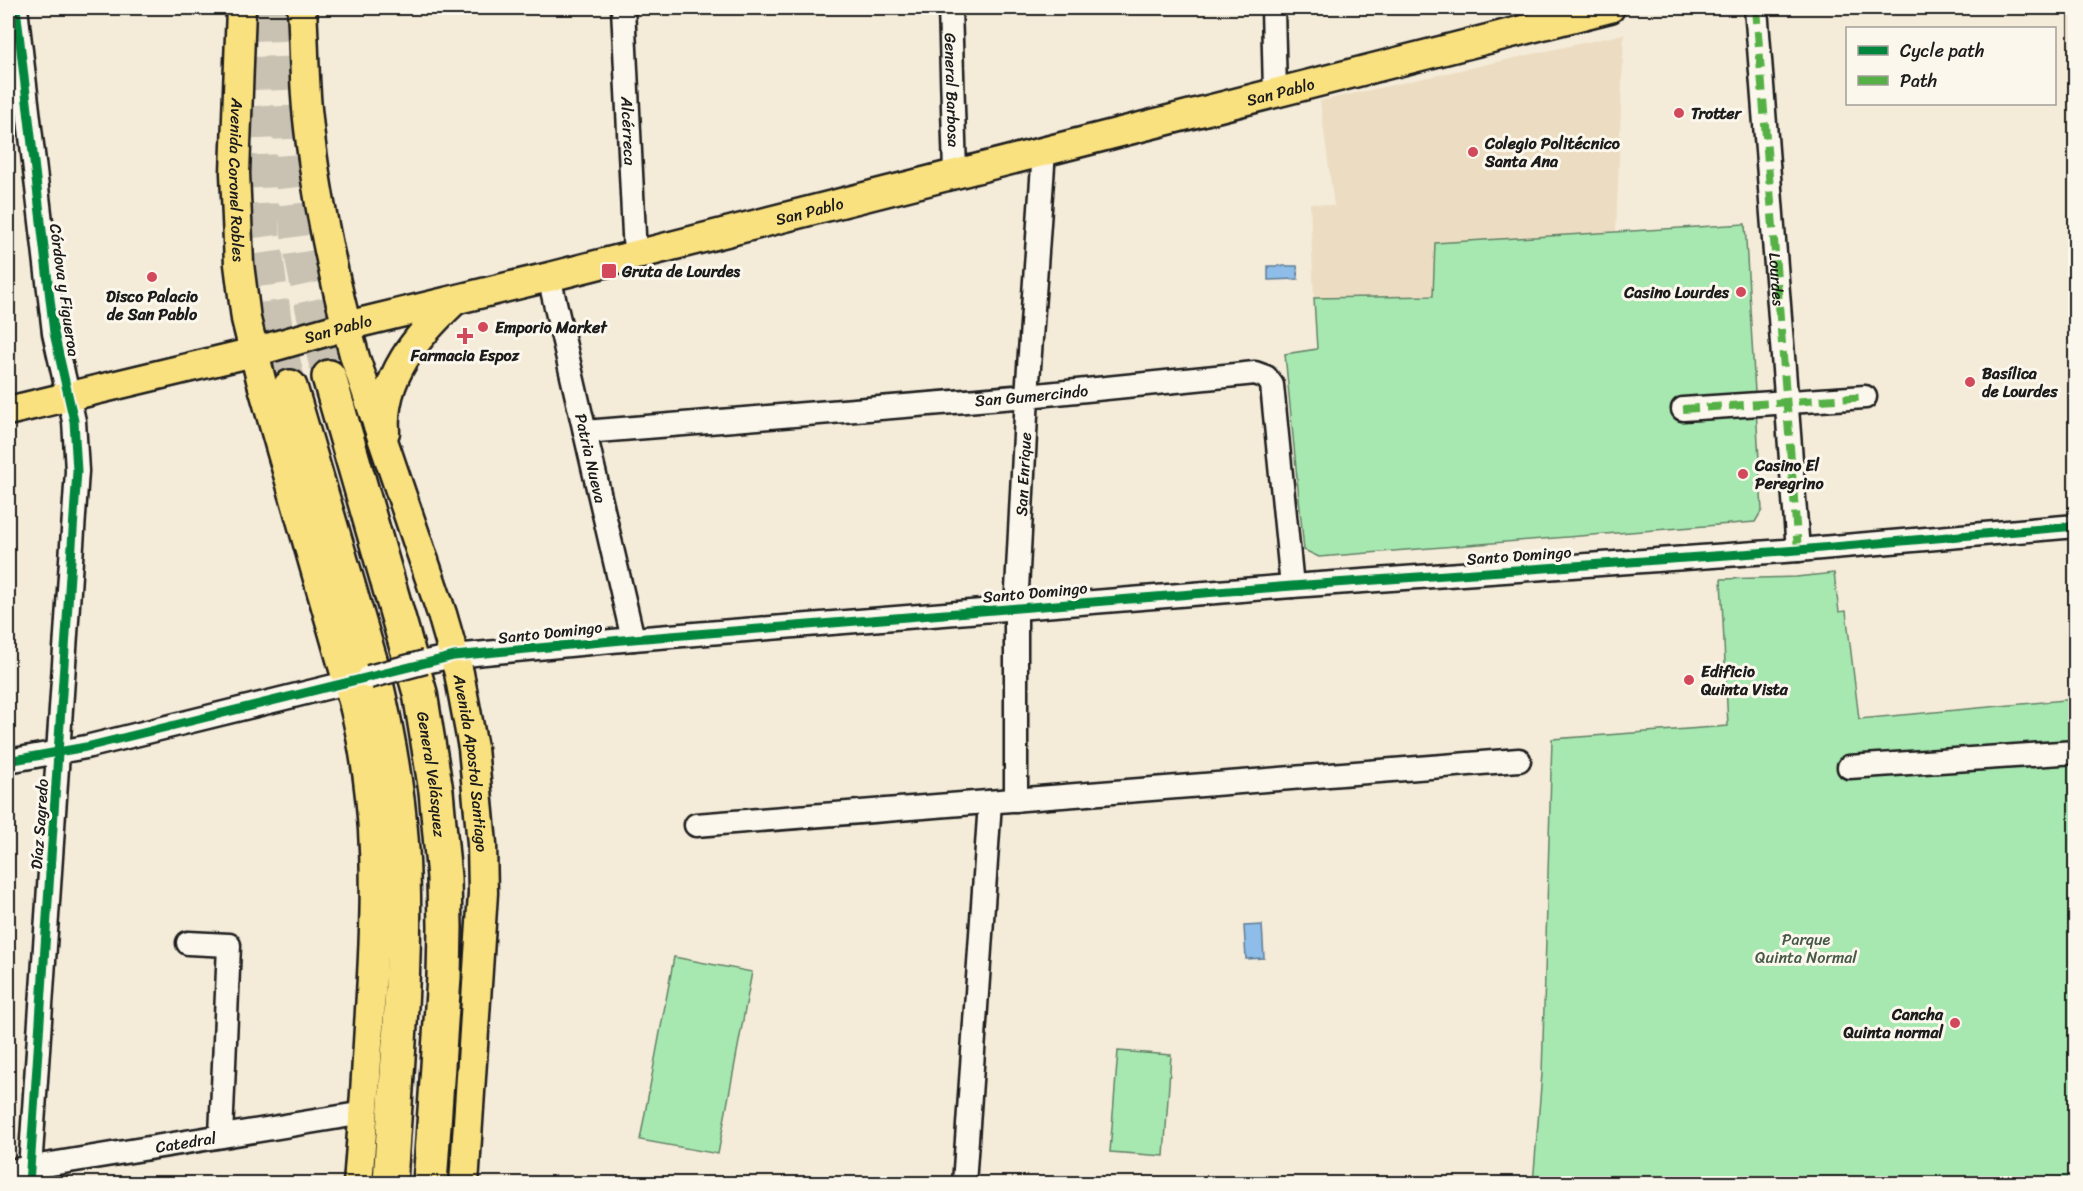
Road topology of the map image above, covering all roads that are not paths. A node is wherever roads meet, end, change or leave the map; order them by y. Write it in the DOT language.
graph roads {
  1 [pos="16,8"];
  2 [pos="241,8"];
  3 [pos="302,8"];
  4 [pos="623,8"];
  5 [pos="950,8"];
  6 [pos="1273,8"];
  7 [pos="1610,8"];
  8 [pos="1756,8"];
  9 [pos="1275,93"];
  10 [pos="1044,151"];
  11 [pos="955,173"];
  12 [pos="635,255"];
  13 [pos="549,277"];
  14 [pos="454,300"];
  15 [pos="346,326"];
  16 [pos="254,352"];
  17 [pos="329,377"];
  18 [pos="290,387"];
  19 [pos="69,396"];
  20 [pos="1027,396"];
  21 [pos="1865,397"];
  22 [pos="1787,402"];
  23 [pos="1683,409"];
  24 [pos="8,411"];
  25 [pos="585,432"];
  26 [pos="386,446"];
  27 [pos="2076,526"];
  28 [pos="1798,550"];
  29 [pos="1292,586"];
  30 [pos="1016,609"];
  31 [pos="633,639"];
  32 [pos="454,656"];
  33 [pos="358,680"];
  34 [pos="59,752"];
  35 [pos="2076,752"];
  36 [pos="1519,760"];
  37 [pos="8,761"];
  38 [pos="1849,767"];
  39 [pos="1016,800"];
  40 [pos="990,802"];
  41 [pos="696,825"];
  42 [pos="188,944"];
  43 [pos="364,1113"];
  44 [pos="221,1136"];
  45 [pos="8,1171"];
  46 [pos="30,1175"];
  47 [pos="358,1184"];
  48 [pos="390,1184"];
  49 [pos="430,1184"];
  50 [pos="464,1184"];
  51 [pos="964,1184"];
  1 -- 19 [label="street, Córdova y Figueroa"];
  2 -- 16 [label="main road, Avenida Coronel Robles"];
  3 -- 15 [label="main road"];
  4 -- 12 [label="street, Alcérreca"];
  5 -- 11 [label="street, General Barbosa"];
  6 -- 9 [label="street"];
  7 -- 9 [label="main road, San Pablo"];
  8 -- 22 [label="street, Lourdes"];
  9 -- 10 [label="main road, San Pablo"];
  10 -- 11 [label="main road, San Pablo"];
  10 -- 20 [label="street, San Enrique"];
  11 -- 12 [label="main road, San Pablo"];
  12 -- 13 [label="main road, San Pablo"];
  13 -- 14 [label="main road, San Pablo"];
  13 -- 25 [label="street, Patria Nueva"];
  14 -- 15 [label="main road, San Pablo"];
  14 -- 26 [label="main road"];
  15 -- 16 [label="main road, San Pablo"];
  15 -- 26 [label="main road, Avenida Apostol Santiago"];
  16 -- 19 [label="main road, San Pablo"];
  16 -- 33 [label="main road"];
  17 -- 49 [label="highway, General Velásquez"];
  18 -- 48 [label="highway"];
  19 -- 24 [label="main road, San Pablo"];
  19 -- 34 [label="street, Díaz Sagredo"];
  20 -- 25 [label="street, San Gumercindo"];
  20 -- 29 [label="street, San Gumercindo"];
  20 -- 30 [label="street, San Enrique"];
  21 -- 22 [label="street"];
  22 -- 23 [label="street"];
  22 -- 28 [label="street, Lourdes"];
  25 -- 31 [label="street, Patria Nueva"];
  26 -- 32 [label="main road, Avenida Apostol Santiago"];
  27 -- 28 [label="street, Santo Domingo"];
  28 -- 29 [label="street, Santo Domingo"];
  29 -- 30 [label="street, Santo Domingo"];
  30 -- 31 [label="street, Santo Domingo"];
  30 -- 39 [label="street, San Enrique"];
  31 -- 32 [label="street, Santo Domingo"];
  32 -- 33 [label="street, Santo Domingo, bridge"];
  32 -- 50 [label="main road, Avenida Apostol Santiago"];
  33 -- 34 [label="street, Santo Domingo"];
  33 -- 43 [label="main road"];
  34 -- 37 [label="street, Santo Domingo"];
  34 -- 46 [label="street, Díaz Sagredo"];
  35 -- 38 [label="street"];
  36 -- 39 [label="street"];
  39 -- 40 [label="street"];
  40 -- 41 [label="street"];
  40 -- 51 [label="street"];
  42 -- 44 [label="street"];
  43 -- 44 [label="street, Catedral"];
  43 -- 47 [label="main road"];
  44 -- 46 [label="street, Catedral"];
  45 -- 46 [label="street, Catedral"];
}
